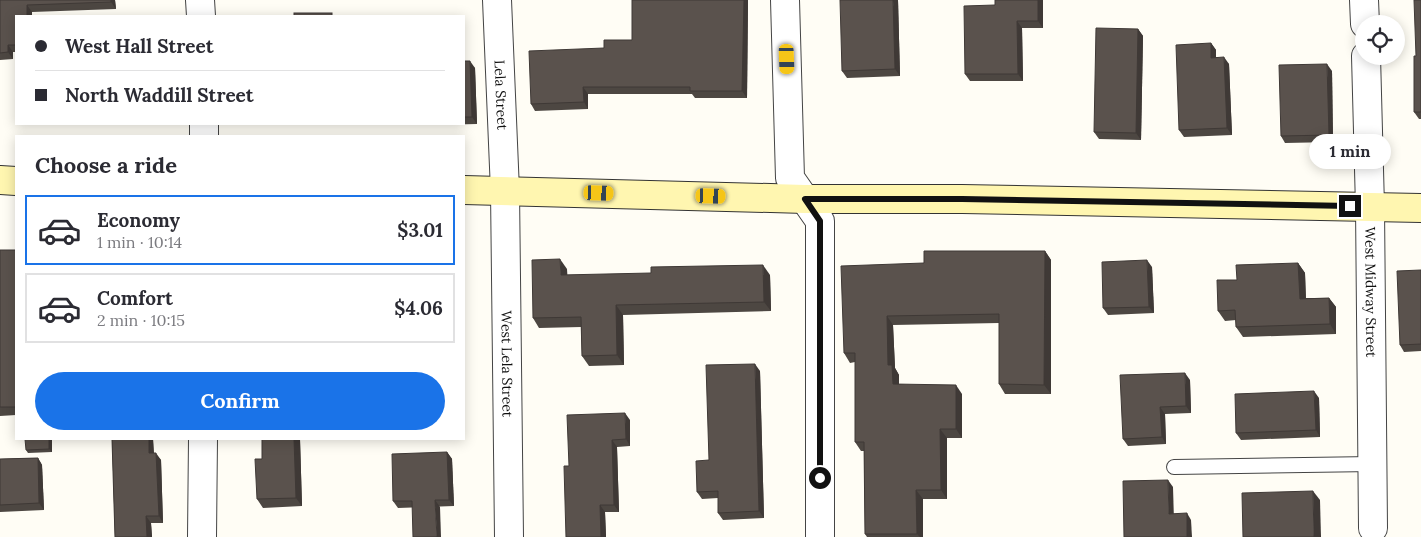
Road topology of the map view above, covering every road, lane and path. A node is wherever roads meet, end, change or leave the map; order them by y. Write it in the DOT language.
graph roads {
  1 [pos="200,0"];
  2 [pos="497,0"];
  3 [pos="785,0"];
  4 [pos="1364,0"];
  5 [pos="201,15"];
  6 [pos="1365,15"];
  7 [pos="1366,65"];
  8 [pos="0,180"];
  9 [pos="15,181"];
  10 [pos="465,190"];
  11 [pos="505,191"];
  12 [pos="805,199"];
  13 [pos="1370,207"];
  14 [pos="1421,208"];
  15 [pos="203,440"];
  16 [pos="1373,464"];
  17 [pos="1174,467"];
  18 [pos="1374,528"];
  19 [pos="202,537"];
  20 [pos="509,537"];
  21 [pos="820,537"];
  1 -- 5 [label="street"];
  2 -- 11 [label="street, Lela Street"];
  3 -- 12 [label="street"];
  4 -- 6 [label="street"];
  7 -- 13 [label="street, West Midway Street"];
  8 -- 9 [label="street"];
  10 -- 11 [label="street"];
  11 -- 12 [label="street"];
  11 -- 20 [label="street, West Lela Street"];
  12 -- 13 [label="street"];
  12 -- 21 [label="street"];
  13 -- 14 [label="street"];
  13 -- 16 [label="street, West Midway Street"];
  15 -- 19 [label="street"];
  16 -- 17 [label="lane"];
  16 -- 18 [label="street, West Midway Street"];
}
